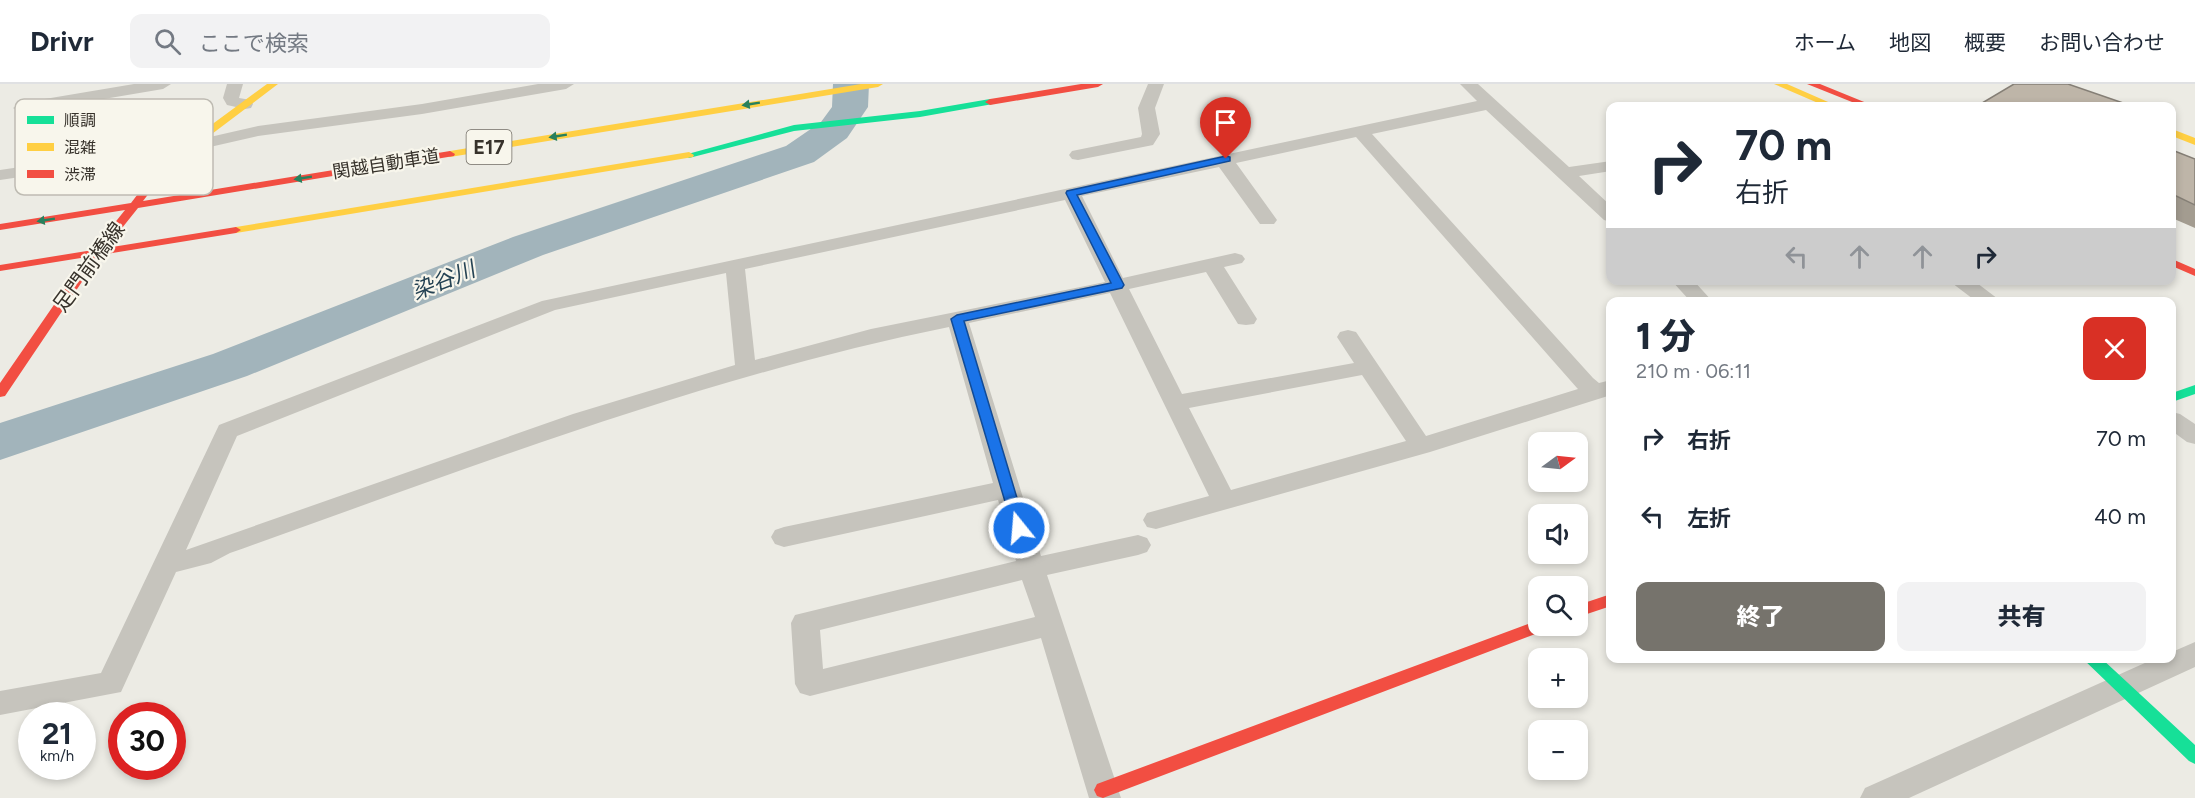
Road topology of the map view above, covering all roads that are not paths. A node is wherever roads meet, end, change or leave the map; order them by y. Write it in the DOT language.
graph roads {
  1 [pos="163,84"];
  2 [pos="235,84"];
  3 [pos="273,84"];
  4 [pos="566,84"];
  5 [pos="877,84"];
  6 [pos="1098,84"];
  7 [pos="1156,84"];
  8 [pos="1468,84"];
  9 [pos="1779,84"];
  10 [pos="1812,84"];
  11 [pos="74,99"];
  12 [pos="1825,102"];
  13 [pos="1859,102"];
  14 [pos="246,104"];
  15 [pos="1491,105"];
  16 [pos="213,128"];
  17 [pos="1360,131"];
  18 [pos="2176,134"];
  19 [pos="213,141"];
  20 [pos="2195,142"];
  21 [pos="1078,154"];
  22 [pos="1222,160"];
  23 [pos="1606,167"];
  24 [pos="15,173"];
  25 [pos="1565,173"];
  26 [pos="0,175"];
  27 [pos="213,193"];
  28 [pos="1071,193"];
  29 [pos="143,195"];
  30 [pos="201,195"];
  31 [pos="1606,211"];
  32 [pos="1266,220"];
  33 [pos="0,227"];
  34 [pos="96,253"];
  35 [pos="1235,259"];
  36 [pos="733,264"];
  37 [pos="1212,264"];
  38 [pos="2176,264"];
  39 [pos="0,268"];
  40 [pos="2195,273"];
  41 [pos="1118,285"];
  42 [pos="1686,285"];
  43 [pos="1966,285"];
  44 [pos="1698,297"];
  45 [pos="1984,297"];
  46 [pos="957,319"];
  47 [pos="1246,319"];
  48 [pos="1348,336"];
  49 [pos="1369,368"];
  50 [pos="748,369"];
  51 [pos="2195,389"];
  52 [pos="1603,390"];
  53 [pos="0,393"];
  54 [pos="2176,396"];
  55 [pos="1176,404"];
  56 [pos="2176,423"];
  57 [pos="2195,436"];
  58 [pos="1421,446"];
  59 [pos="1007,489"];
  60 [pos="1224,501"];
  61 [pos="1156,520"];
  62 [pos="784,537"];
  63 [pos="1138,545"];
  64 [pos="166,564"];
  65 [pos="1031,568"];
  66 [pos="1606,602"];
  67 [pos="1588,608"];
  68 [pos="1051,624"];
  69 [pos="1528,631"];
  70 [pos="2195,654"];
  71 [pos="2095,663"];
  72 [pos="2176,663"];
  73 [pos="2176,663"];
  74 [pos="2122,688"];
  75 [pos="0,703"];
  76 [pos="2195,756"];
  77 [pos="1104,794"];
  78 [pos="1876,798"];
  1 -- 11 [label="street"];
  2 -- 14 [label="street"];
  3 -- 14 [label="main road, 足門前橋線"];
  4 -- 19 [label="street"];
  5 -- 27 [label="main road, 関越自動車道 / E17, one-way"];
  6 -- 34 [label="main road"];
  7 -- 21 [label="street"];
  8 -- 15 [label="street"];
  9 -- 12 [label="main road"];
  10 -- 13 [label="main road"];
  14 -- 16 [label="main road, 足門前橋線"];
  15 -- 17 [label="street"];
  15 -- 25 [label="street"];
  17 -- 22 [label="street"];
  17 -- 52 [label="street"];
  18 -- 20 [label="main road"];
  22 -- 28 [label="street"];
  22 -- 32 [label="street"];
  23 -- 25 [label="street"];
  24 -- 26 [label="street"];
  25 -- 31 [label="street"];
  28 -- 36 [label="street"];
  28 -- 41 [label="street"];
  29 -- 34 [label="main road, 足門前橋線"];
  30 -- 33 [label="main road, 関越自動車道 / E17, one-way"];
  34 -- 39 [label="main road"];
  34 -- 53 [label="main road, 足門前橋線"];
  35 -- 37 [label="street"];
  36 -- 50 [label="street"];
  36 -- 64 [label="street"];
  37 -- 41 [label="street"];
  37 -- 47 [label="street"];
  38 -- 40 [label="main road"];
  41 -- 46 [label="street"];
  41 -- 55 [label="street"];
  42 -- 44 [label="street"];
  43 -- 45 [label="street"];
  46 -- 50 [label="street"];
  46 -- 59 [label="street"];
  48 -- 49 [label="street"];
  49 -- 55 [label="street"];
  49 -- 58 [label="street"];
  50 -- 64 [label="street"];
  51 -- 54 [label="main road"];
  52 -- 58 [label="street"];
  55 -- 60 [label="street"];
  56 -- 57 [label="street"];
  58 -- 60 [label="street"];
  59 -- 62 [label="street"];
  59 -- 65 [label="street"];
  60 -- 61 [label="street"];
  63 -- 65 [label="street"];
  64 -- 75 [label="street"];
  65 -- 68 [label="street"];
  65 -- 68 [label="street"];
  66 -- 67 [label="main road"];
  68 -- 77 [label="street"];
  69 -- 77 [label="main road"];
  70 -- 72 [label="street"];
  71 -- 74 [label="main road"];
  73 -- 74 [label="street"];
  74 -- 76 [label="main road"];
  74 -- 78 [label="street"];
}
